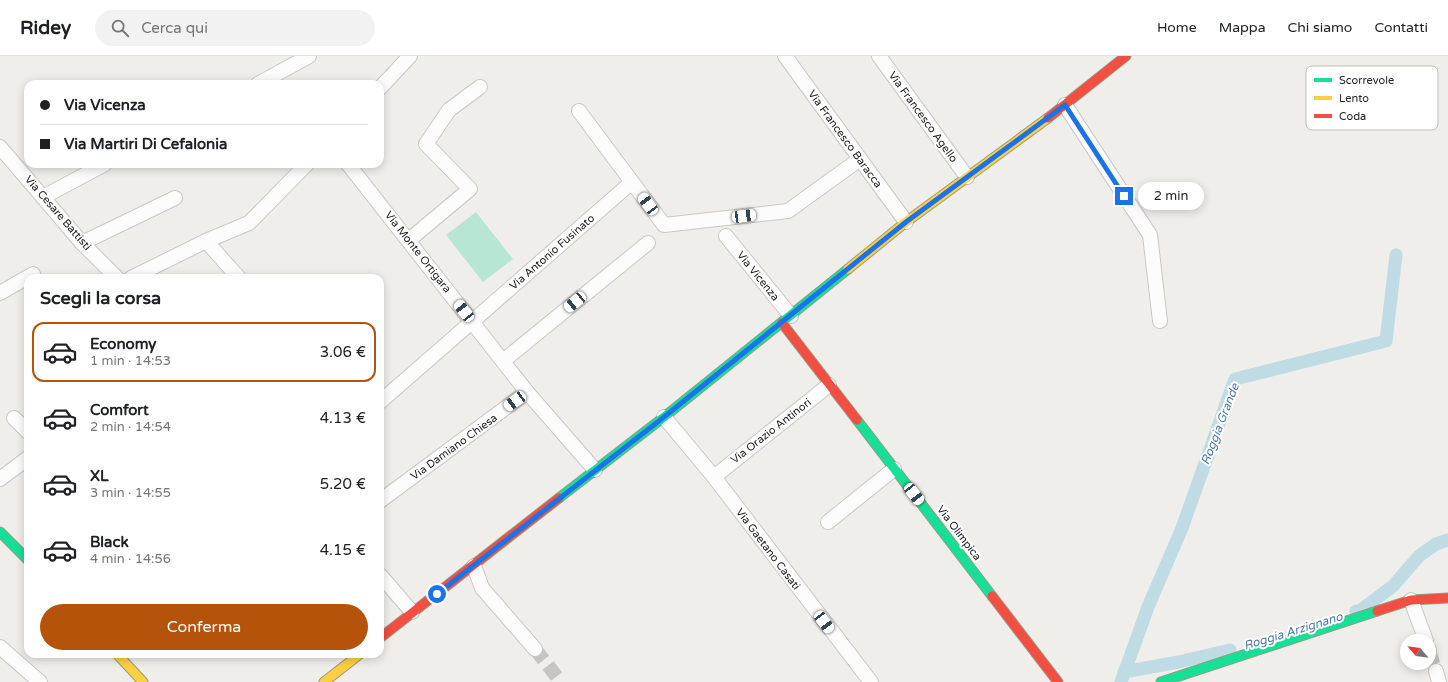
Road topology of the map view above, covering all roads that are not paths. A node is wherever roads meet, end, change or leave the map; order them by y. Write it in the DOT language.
graph roads {
  1 [pos="308,56"];
  2 [pos="410,56"];
  3 [pos="785,56"];
  4 [pos="879,56"];
  5 [pos="1126,56"];
  6 [pos="265,80"];
  7 [pos="384,84"];
  8 [pos="480,88"];
  9 [pos="1065,105"];
  10 [pos="579,111"];
  11 [pos="0,147"];
  12 [pos="860,159"];
  13 [pos="97,168"];
  14 [pos="303,168"];
  15 [pos="351,168"];
  16 [pos="967,177"];
  17 [pos="632,182"];
  18 [pos="43,197"];
  19 [pos="175,198"];
  20 [pos="906,222"];
  21 [pos="726,236"];
  22 [pos="409,240"];
  23 [pos="206,241"];
  24 [pos="82,243"];
  25 [pos="648,244"];
  26 [pos="112,274"];
  27 [pos="138,274"];
  28 [pos="235,274"];
  29 [pos="24,279"];
  30 [pos="0,293"];
  31 [pos="786,319"];
  32 [pos="472,321"];
  33 [pos="1160,321"];
  34 [pos="503,361"];
  35 [pos="829,385"];
  36 [pos="527,392"];
  37 [pos="384,398"];
  38 [pos="664,417"];
  39 [pos="14,418"];
  40 [pos="24,428"];
  41 [pos="24,461"];
  42 [pos="894,469"];
  43 [pos="595,470"];
  44 [pos="714,477"];
  45 [pos="0,478"];
  46 [pos="384,498"];
  47 [pos="828,522"];
  48 [pos="0,532"];
  49 [pos="24,556"];
  50 [pos="474,566"];
  51 [pos="384,580"];
  52 [pos="1448,598"];
  53 [pos="1411,600"];
  54 [pos="412,612"];
  55 [pos="1423,634"];
  56 [pos="384,635"];
  57 [pos="0,647"];
  58 [pos="535,649"];
  59 [pos="120,658"];
  60 [pos="355,658"];
  61 [pos="1185,678"];
  62 [pos="40,682"];
  63 [pos="143,682"];
  64 [pos="324,682"];
  65 [pos="871,682"];
  66 [pos="1058,682"];
  67 [pos="1161,682"];
  1 -- 6 [label="street"];
  2 -- 7 [label="street"];
  3 -- 12 [label="street, Via Francesco Baracca"];
  4 -- 16 [label="street, Via Francesco Agello"];
  5 -- 9 [label="street"];
  8 -- 22 [label="street"];
  9 -- 16 [label="street"];
  9 -- 33 [label="street"];
  10 -- 17 [label="street"];
  11 -- 18 [label="street, Via Cesare Battisti"];
  12 -- 17 [label="street"];
  12 -- 20 [label="street, Via Francesco Baracca"];
  13 -- 18 [label="street"];
  14 -- 23 [label="street"];
  15 -- 22 [label="street, Via Monte Ortigara"];
  16 -- 20 [label="street"];
  17 -- 32 [label="street, Via Antonio Fusinato"];
  18 -- 24 [label="street, Via Cesare Battisti"];
  19 -- 24 [label="street"];
  20 -- 31 [label="street"];
  21 -- 31 [label="street, Via Vicenza"];
  22 -- 32 [label="street, Via Monte Ortigara"];
  23 -- 27 [label="street"];
  23 -- 28 [label="street"];
  24 -- 26 [label="street, Via Cesare Battisti"];
  25 -- 34 [label="street"];
  29 -- 30 [label="street"];
  31 -- 35 [label="street, Via Olimpica"];
  31 -- 38 [label="street"];
  32 -- 34 [label="street, Via Monte Ortigara"];
  32 -- 37 [label="street, Via Antonio Fusinato"];
  34 -- 36 [label="street, Via Monte Ortigara"];
  35 -- 42 [label="street, Via Olimpica"];
  35 -- 44 [label="street, Via Orazio Antinori"];
  36 -- 43 [label="street, Via Monte Ortigara"];
  36 -- 46 [label="street, Via Damiano Chiesa"];
  38 -- 43 [label="street"];
  38 -- 44 [label="street, Via Gaetano Casati"];
  39 -- 40 [label="street"];
  41 -- 45 [label="street"];
  42 -- 47 [label="street"];
  42 -- 66 [label="street, Via Olimpica"];
  43 -- 50 [label="street"];
  44 -- 65 [label="street, Via Gaetano Casati"];
  48 -- 49 [label="street"];
  50 -- 54 [label="street"];
  50 -- 58 [label="street"];
  51 -- 54 [label="street"];
  52 -- 53 [label="street"];
  53 -- 55 [label="street"];
  53 -- 61 [label="street"];
  54 -- 56 [label="street"];
  57 -- 62 [label="street"];
  59 -- 63 [label="street"];
  60 -- 64 [label="street"];
  61 -- 67 [label="street"];
}
